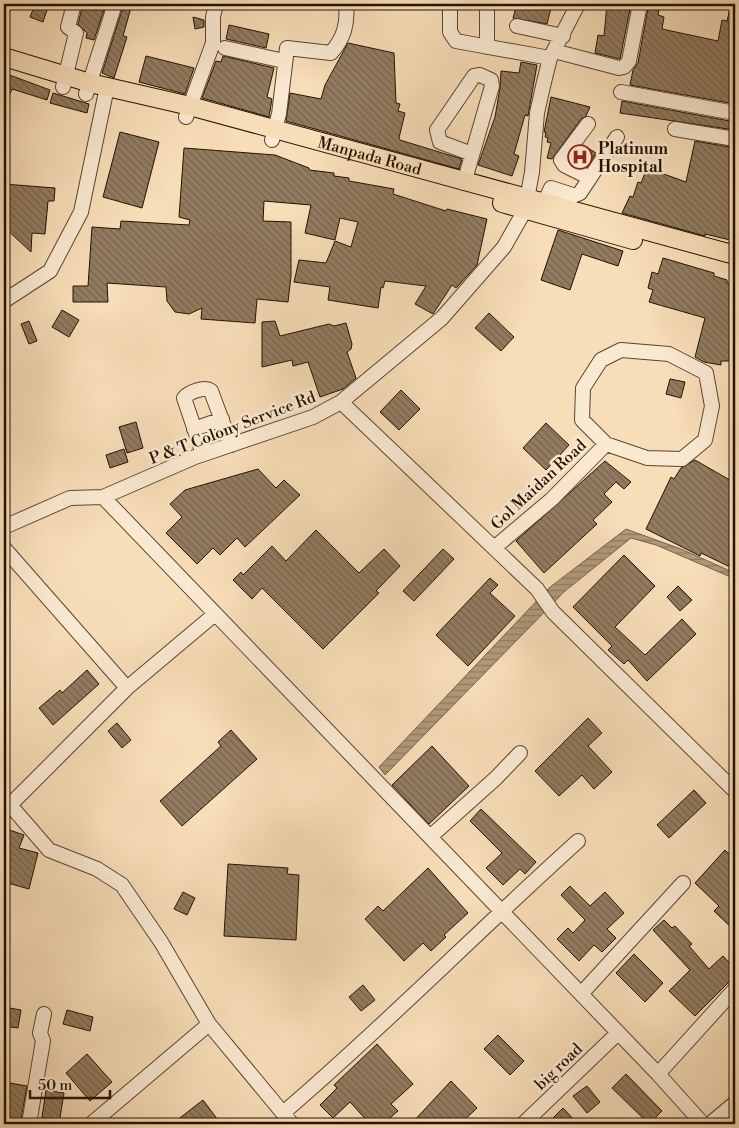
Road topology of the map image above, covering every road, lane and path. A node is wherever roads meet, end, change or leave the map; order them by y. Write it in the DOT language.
graph roads {
  1 [pos="74,4"];
  2 [pos="115,4"];
  3 [pos="216,4"];
  4 [pos="346,4"];
  5 [pos="450,4"];
  6 [pos="459,4"];
  7 [pos="488,4"];
  8 [pos="578,4"];
  9 [pos="640,4"];
  10 [pos="518,26"];
  11 [pos="563,36"];
  12 [pos="459,43"];
  13 [pos="225,48"];
  14 [pos="488,48"];
  15 [pos="552,55"];
  16 [pos="4,58"];
  17 [pos="284,60"];
  18 [pos="4,69"];
  19 [pos="64,82"];
  20 [pos="97,91"];
  21 [pos="621,92"];
  22 [pos="188,112"];
  23 [pos="735,113"];
  24 [pos="588,124"];
  25 [pos="675,129"];
  26 [pos="273,135"];
  27 [pos="617,137"];
  28 [pos="735,139"];
  29 [pos="472,154"];
  30 [pos="590,178"];
  31 [pos="440,181"];
  32 [pos="464,183"];
  33 [pos="568,202"];
  34 [pos="533,206"];
  35 [pos="613,228"];
  36 [pos="732,260"];
  37 [pos="4,300"];
  38 [pos="341,402"];
  39 [pos="222,419"];
  40 [pos="194,429"];
  41 [pos="606,444"];
  42 [pos="231,445"];
  43 [pos="203,454"];
  44 [pos="103,497"];
  45 [pos="4,527"];
  46 [pos="4,548"];
  47 [pos="494,548"];
  48 [pos="215,614"];
  49 [pos="127,688"];
  50 [pos="520,753"];
  51 [pos="735,791"];
  52 [pos="7,802"];
  53 [pos="430,837"];
  54 [pos="578,841"];
  55 [pos="683,884"];
  56 [pos="501,911"];
  57 [pos="735,989"];
  58 [pos="581,994"];
  59 [pos="44,1014"];
  60 [pos="209,1024"];
  61 [pos="618,1033"];
  62 [pos="658,1074"];
  63 [pos="735,1103"];
  64 [pos="288,1119"];
  65 [pos="29,1124"];
  66 [pos="91,1124"];
  67 [pos="523,1124"];
  68 [pos="703,1124"];
  69 [pos="710,1124"];
  1 -- 19 [label="street"];
  2 -- 20 [label="street"];
  3 -- 22 [label="street"];
  4 -- 17 [label="street"];
  5 -- 12 [label="street"];
  6 -- 12 [label="street"];
  7 -- 14 [label="street"];
  8 -- 11 [label="street, P & T Colony Service Rd"];
  9 -- 15 [label="street"];
  10 -- 11 [label="street"];
  11 -- 15 [label="street, P & T Colony Service Rd"];
  12 -- 14 [label="street"];
  13 -- 17 [label="street"];
  14 -- 15 [label="street"];
  15 -- 34 [label="street, P & T Colony Service Rd"];
  16 -- 19 [label="main road, Manpada Road"];
  17 -- 26 [label="street"];
  18 -- 19 [label="main road, Manpada Road"];
  19 -- 20 [label="main road, Manpada Road"];
  20 -- 22 [label="main road, Manpada Road"];
  20 -- 37 [label="street"];
  21 -- 23 [label="street"];
  22 -- 26 [label="main road, Manpada Road"];
  24 -- 30 [label="street"];
  25 -- 28 [label="street"];
  26 -- 31 [label="main road, Manpada Road"];
  27 -- 30 [label="street"];
  29 -- 29 [label="street"];
  29 -- 32 [label="street"];
  30 -- 33 [label="street"];
  31 -- 32 [label="main road, Manpada Road"];
  31 -- 34 [label="main road, Manpada Road"];
  32 -- 34 [label="main road, Manpada Road"];
  33 -- 34 [label="main road, Manpada Road"];
  33 -- 35 [label="main road, Manpada Road"];
  34 -- 35 [label="main road, Manpada Road"];
  34 -- 38 [label="street, P & T Colony Service Rd"];
  35 -- 36 [label="main road, Manpada Road"];
  38 -- 42 [label="street, P & T Colony Service Rd"];
  38 -- 47 [label="street"];
  39 -- 40 [label="street"];
  39 -- 40 [label="street"];
  39 -- 42 [label="street"];
  40 -- 43 [label="street"];
  41 -- 41 [label="street, Gol Maidan Road"];
  41 -- 47 [label="street, Gol Maidan Road"];
  42 -- 43 [label="street, P & T Colony Service Rd"];
  43 -- 44 [label="street, P & T Colony Service Rd"];
  44 -- 45 [label="street"];
  44 -- 48 [label="street"];
  46 -- 49 [label="street"];
  47 -- 51 [label="street"];
  48 -- 49 [label="street"];
  48 -- 53 [label="street"];
  49 -- 52 [label="street"];
  50 -- 53 [label="street"];
  52 -- 60 [label="street"];
  53 -- 56 [label="street"];
  54 -- 56 [label="street"];
  55 -- 58 [label="street"];
  56 -- 58 [label="street"];
  56 -- 64 [label="street"];
  57 -- 62 [label="street"];
  58 -- 61 [label="street"];
  59 -- 65 [label="street"];
  60 -- 64 [label="street"];
  60 -- 66 [label="street"];
  61 -- 62 [label="street"];
  61 -- 67 [label="street, big road"];
  62 -- 68 [label="street"];
  63 -- 69 [label="street"];
}
